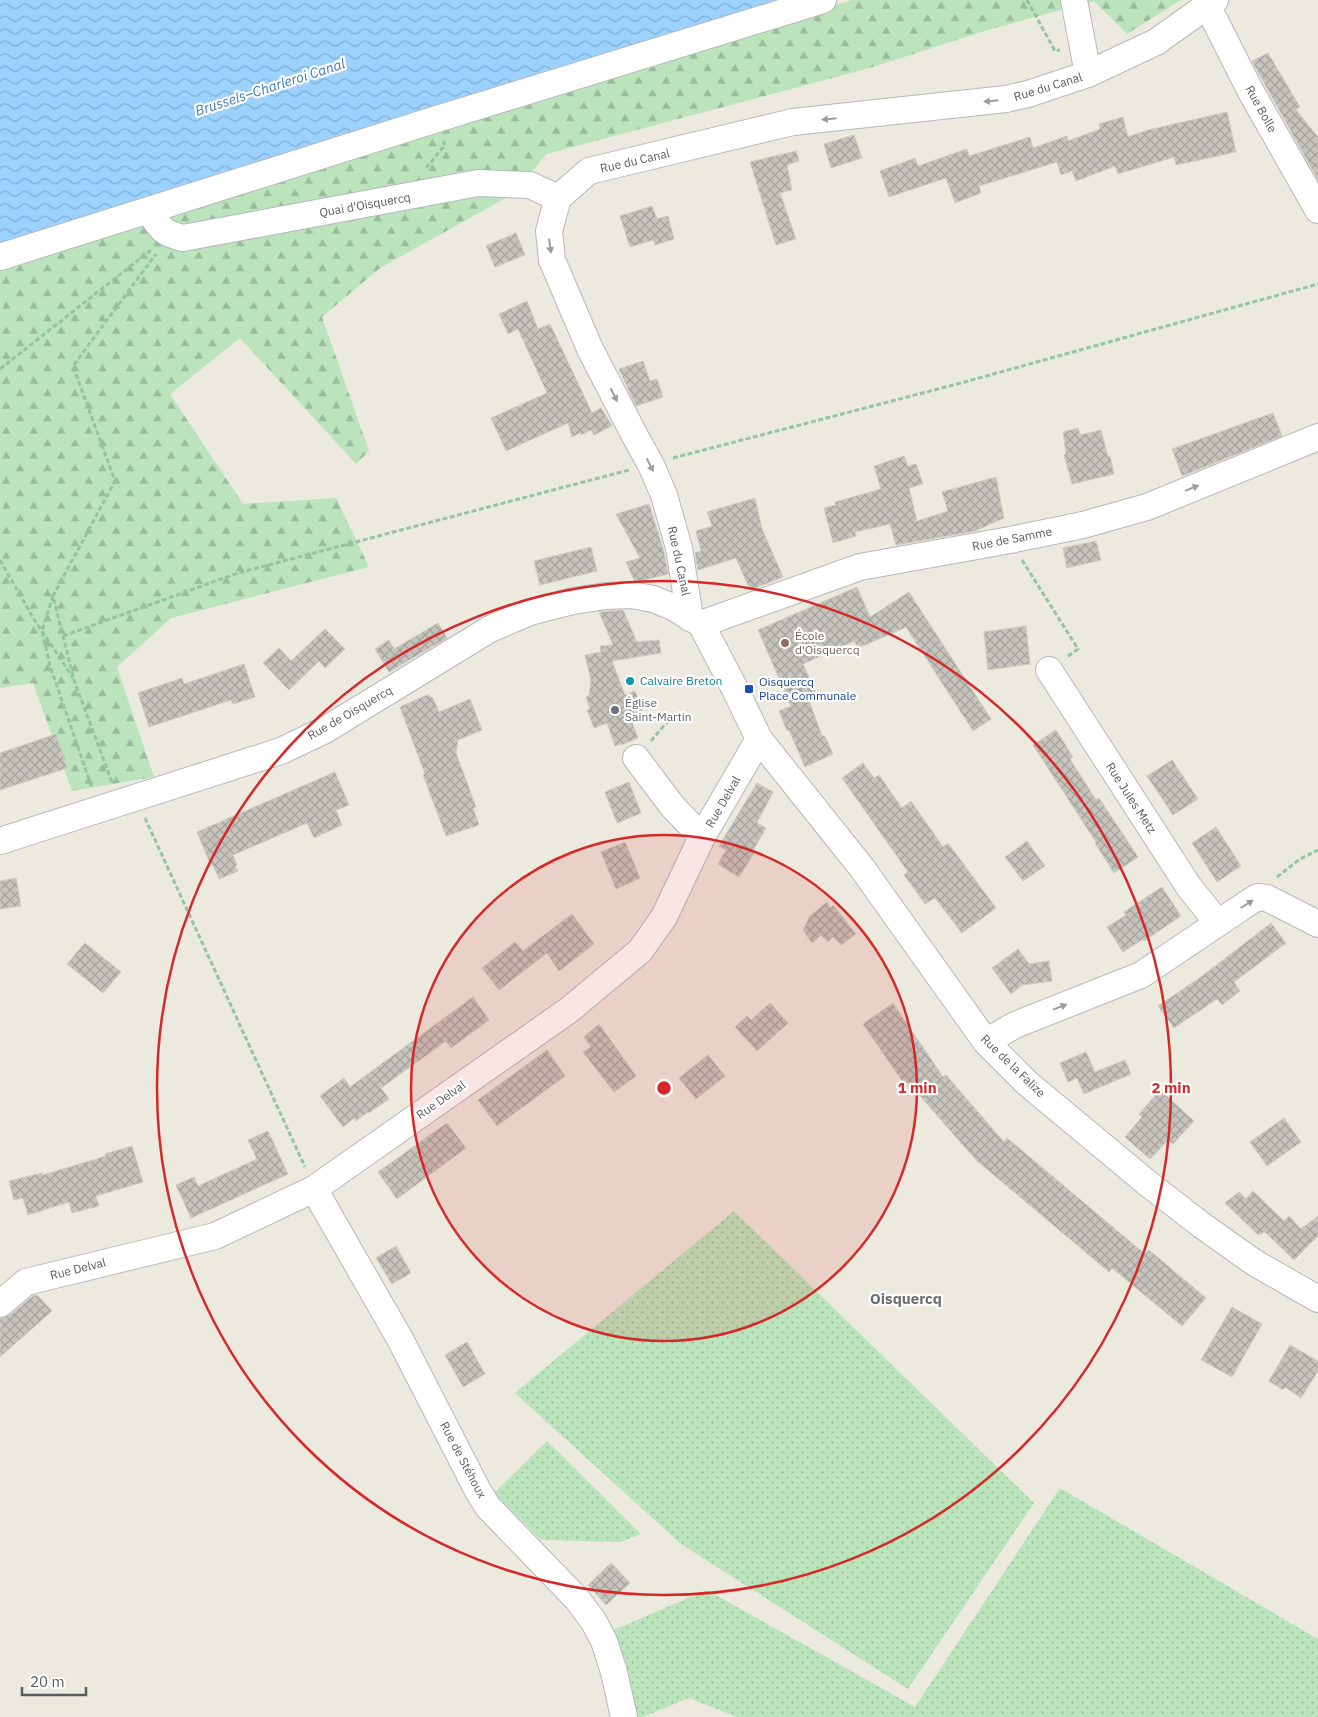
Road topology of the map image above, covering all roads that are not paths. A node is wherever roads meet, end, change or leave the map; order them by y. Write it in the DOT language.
graph roads {
  1 [pos="823,0"];
  2 [pos="1074,0"];
  3 [pos="1211,2"];
  4 [pos="1088,74"];
  5 [pos="558,198"];
  6 [pos="1318,210"];
  7 [pos="149,211"];
  8 [pos="0,257"];
  9 [pos="1318,437"];
  10 [pos="695,621"];
  11 [pos="1049,670"];
  12 [pos="759,739"];
  13 [pos="636,758"];
  14 [pos="702,838"];
  15 [pos="0,841"];
  16 [pos="1218,923"];
  17 [pos="1318,924"];
  18 [pos="986,1042"];
  19 [pos="314,1188"];
  20 [pos="1318,1299"];
  21 [pos="0,1304"];
  22 [pos="624,1717"];
  1 -- 7 [label="street"];
  2 -- 4 [label="street, Rue du Canal"];
  3 -- 4 [label="street, Rue Bolle"];
  3 -- 6 [label="street, Rue Bolle"];
  4 -- 5 [label="street, Rue du Canal, one-way"];
  5 -- 7 [label="street, Quai d'Oisquercq"];
  5 -- 10 [label="street, Rue du Canal, one-way, bridge"];
  7 -- 8 [label="street"];
  10 -- 9 [label="street, Rue de Samme, one-way"];
  10 -- 12 [label="street, Rue de la Falize"];
  10 -- 15 [label="street, Rue de Oisquercq"];
  11 -- 16 [label="street, Rue Jules Metz"];
  12 -- 14 [label="street, Rue Delval"];
  12 -- 18 [label="street, Rue de la Falize"];
  13 -- 14 [label="street"];
  14 -- 19 [label="street, Rue Delval"];
  16 -- 17 [label="street, one-way"];
  18 -- 16 [label="street, one-way"];
  18 -- 20 [label="street, Rue de la Falize"];
  19 -- 21 [label="street, Rue Delval"];
  19 -- 22 [label="street, Rue de Stéhoux"];
}
